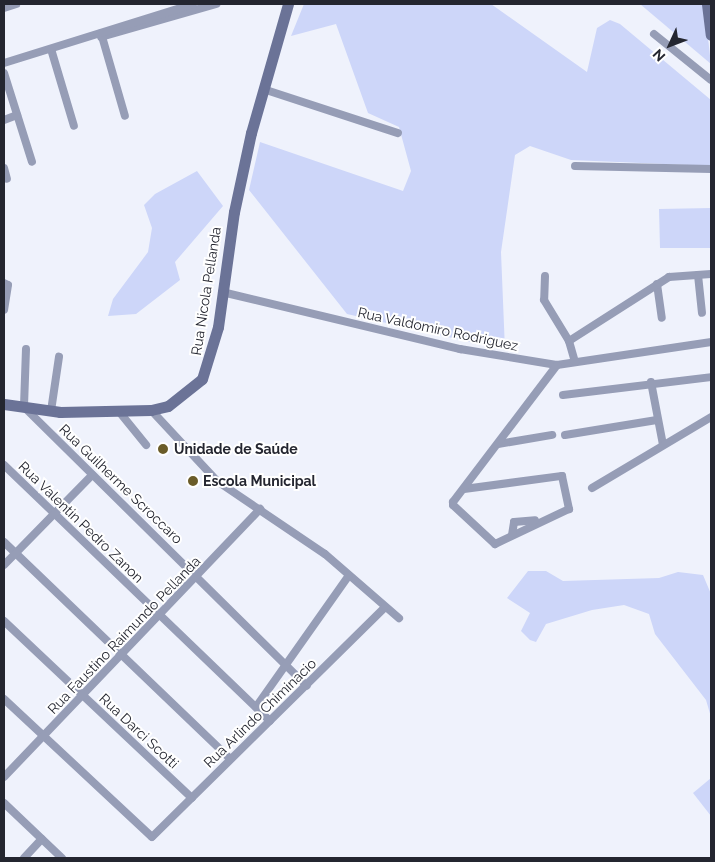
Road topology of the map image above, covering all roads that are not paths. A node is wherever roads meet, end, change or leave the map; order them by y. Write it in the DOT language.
graph roads {
  1 [pos="16,4"];
  2 [pos="216,4"];
  3 [pos="288,4"];
  4 [pos="707,4"];
  5 [pos="195,6"];
  6 [pos="4,8"];
  7 [pos="654,34"];
  8 [pos="101,35"];
  9 [pos="711,35"];
  10 [pos="51,49"];
  11 [pos="4,63"];
  12 [pos="4,73"];
  13 [pos="711,80"];
  14 [pos="263,89"];
  15 [pos="17,115"];
  16 [pos="125,116"];
  17 [pos="4,120"];
  18 [pos="74,126"];
  19 [pos="398,133"];
  20 [pos="32,162"];
  21 [pos="575,166"];
  22 [pos="4,168"];
  23 [pos="711,169"];
  24 [pos="7,179"];
  25 [pos="711,274"];
  26 [pos="698,275"];
  27 [pos="545,276"];
  28 [pos="4,283"];
  29 [pos="657,284"];
  30 [pos="222,292"];
  31 [pos="4,310"];
  32 [pos="702,313"];
  33 [pos="662,318"];
  34 [pos="570,341"];
  35 [pos="711,342"];
  36 [pos="26,348"];
  37 [pos="59,357"];
  38 [pos="575,362"];
  39 [pos="557,365"];
  40 [pos="711,376"];
  41 [pos="650,382"];
  42 [pos="563,395"];
  43 [pos="4,404"];
  44 [pos="24,407"];
  45 [pos="151,410"];
  46 [pos="51,411"];
  47 [pos="120,414"];
  48 [pos="711,417"];
  49 [pos="657,420"];
  50 [pos="566,435"];
  51 [pos="552,436"];
  52 [pos="498,444"];
  53 [pos="146,445"];
  54 [pos="663,445"];
  55 [pos="4,465"];
  56 [pos="92,475"];
  57 [pos="592,488"];
  58 [pos="464,489"];
  59 [pos="260,509"];
  60 [pos="54,514"];
  61 [pos="4,542"];
  62 [pos="15,553"];
  63 [pos="4,565"];
  64 [pos="349,575"];
  65 [pos="199,576"];
  66 [pos="385,607"];
  67 [pos="160,616"];
  68 [pos="399,618"];
  69 [pos="4,621"];
  70 [pos="124,654"];
  71 [pos="286,664"];
  72 [pos="308,686"];
  73 [pos="83,696"];
  74 [pos="4,699"];
  75 [pos="256,707"];
  76 [pos="270,721"];
  77 [pos="42,737"];
  78 [pos="230,759"];
  79 [pos="4,777"];
  80 [pos="192,798"];
  81 [pos="4,803"];
  82 [pos="42,839"];
  83 [pos="24,858"];
  84 [pos="62,858"];
  1 -- 6 [label="street"];
  2 -- 5 [label="street"];
  3 -- 14 [label="main road, Rua Nicola Pellanda"];
  4 -- 9 [label="main road"];
  5 -- 8 [label="street"];
  7 -- 13 [label="street"];
  8 -- 10 [label="street"];
  8 -- 16 [label="street"];
  10 -- 11 [label="street"];
  10 -- 18 [label="street"];
  12 -- 15 [label="street"];
  14 -- 19 [label="street"];
  14 -- 30 [label="main road, Rua Nicola Pellanda"];
  15 -- 17 [label="street"];
  15 -- 20 [label="street"];
  21 -- 23 [label="street"];
  22 -- 24 [label="street"];
  25 -- 26 [label="street"];
  26 -- 29 [label="street"];
  26 -- 32 [label="street"];
  27 -- 34 [label="street"];
  28 -- 31 [label="street"];
  29 -- 33 [label="street"];
  29 -- 34 [label="street"];
  30 -- 39 [label="street, Rua Valdomiro Rodriguez"];
  30 -- 45 [label="main road, Rua Nicola Pellanda"];
  34 -- 38 [label="street"];
  35 -- 38 [label="street, Rua Valdomiro Rodriguez"];
  36 -- 44 [label="street"];
  37 -- 46 [label="street"];
  38 -- 39 [label="street, Rua Valdomiro Rodriguez"];
  39 -- 52 [label="street"];
  40 -- 41 [label="street"];
  41 -- 42 [label="street"];
  41 -- 49 [label="street"];
  43 -- 44 [label="main road, Rua Nicola Pellanda"];
  44 -- 46 [label="main road, Rua Nicola Pellanda"];
  44 -- 56 [label="street, Rua Guilherme Scroccaro"];
  45 -- 47 [label="main road, Rua Nicola Pellanda"];
  45 -- 59 [label="street"];
  46 -- 47 [label="main road, Rua Nicola Pellanda"];
  47 -- 53 [label="street"];
  48 -- 54 [label="street"];
  49 -- 50 [label="street"];
  49 -- 54 [label="street"];
  51 -- 52 [label="street"];
  52 -- 58 [label="street"];
  54 -- 57 [label="street"];
  55 -- 60 [label="street, Rua Valentin Pedro Zanon"];
  56 -- 60 [label="street"];
  56 -- 65 [label="street, Rua Guilherme Scroccaro"];
  58 -- 58 [label="street"];
  59 -- 64 [label="street"];
  59 -- 65 [label="street, Rua Faustino Raimundo Pellanda"];
  60 -- 62 [label="street"];
  60 -- 67 [label="street, Rua Valentin Pedro Zanon"];
  61 -- 62 [label="street"];
  62 -- 63 [label="street"];
  62 -- 70 [label="street"];
  64 -- 66 [label="street"];
  64 -- 71 [label="street"];
  65 -- 67 [label="street, Rua Faustino Raimundo Pellanda"];
  65 -- 71 [label="street, Rua Guilherme Scroccaro"];
  66 -- 68 [label="street"];
  66 -- 72 [label="street, Rua Arlindo Chiminacio"];
  67 -- 70 [label="street, Rua Faustino Raimundo Pellanda"];
  67 -- 75 [label="street, Rua Valentin Pedro Zanon"];
  69 -- 73 [label="street, Rua Darci Scotti"];
  70 -- 73 [label="street, Rua Faustino Raimundo Pellanda"];
  70 -- 78 [label="street"];
  71 -- 72 [label="street, Rua Guilherme Scroccaro"];
  71 -- 75 [label="street"];
  72 -- 76 [label="street, Rua Arlindo Chiminacio"];
  73 -- 77 [label="street, Rua Faustino Raimundo Pellanda"];
  73 -- 80 [label="street, Rua Darci Scotti"];
  74 -- 77 [label="street"];
  75 -- 76 [label="street, Rua Valentin Pedro Zanon"];
  76 -- 78 [label="street, Rua Arlindo Chiminacio"];
  77 -- 79 [label="street, Rua Faustino Raimundo Pellanda"];
  77 -- 80 [label="street, Rua Arlindo Chiminacio"];
  78 -- 80 [label="street, Rua Arlindo Chiminacio"];
  81 -- 82 [label="street"];
  82 -- 83 [label="street"];
  82 -- 84 [label="street"];
}
